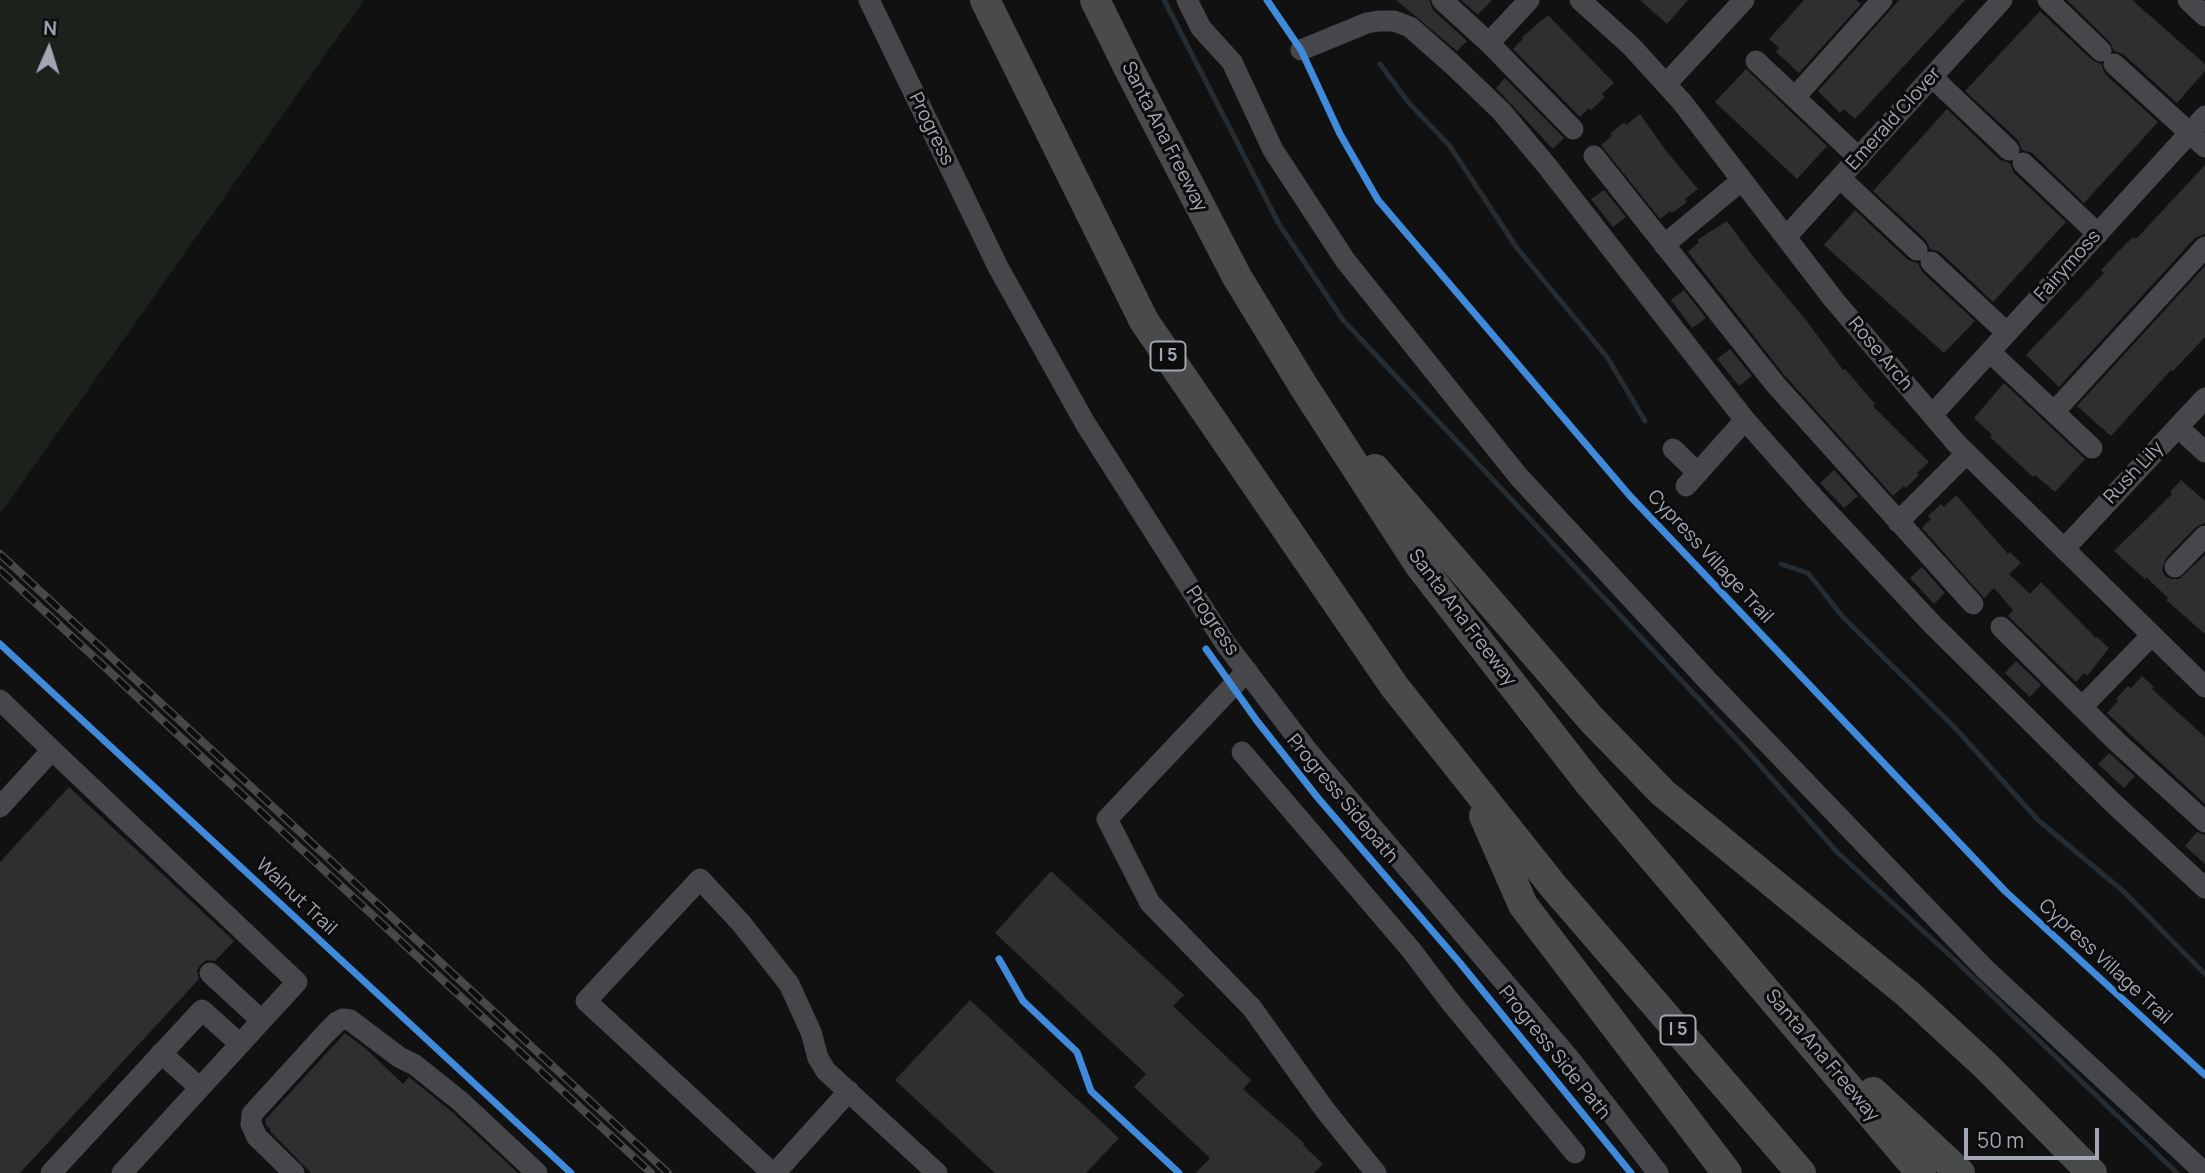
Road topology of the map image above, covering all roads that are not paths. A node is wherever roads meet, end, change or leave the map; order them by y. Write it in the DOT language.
graph roads {
  1 [pos="869,0"];
  2 [pos="985,0"];
  3 [pos="1095,0"];
  4 [pos="1187,0"];
  5 [pos="1442,0"];
  6 [pos="1529,0"];
  7 [pos="1580,0"];
  8 [pos="1744,0"];
  9 [pos="1882,0"];
  10 [pos="2002,0"];
  11 [pos="2048,0"];
  12 [pos="2188,0"];
  13 [pos="2205,16"];
  14 [pos="1489,43"];
  15 [pos="1301,50"];
  16 [pos="1756,61"];
  17 [pos="1932,77"];
  18 [pos="1666,84"];
  19 [pos="1795,97"];
  20 [pos="2205,116"];
  21 [pos="1573,129"];
  22 [pos="2197,140"];
  23 [pos="1594,156"];
  24 [pos="1859,158"];
  25 [pos="1840,178"];
  26 [pos="1742,180"];
  27 [pos="2098,234"];
  28 [pos="1786,237"];
  29 [pos="1664,244"];
  30 [pos="2205,247"];
  31 [pos="2007,333"];
  32 [pos="1990,352"];
  33 [pos="1304,387"];
  34 [pos="2205,398"];
  35 [pos="2054,412"];
  36 [pos="1932,415"];
  37 [pos="1745,420"];
  38 [pos="2178,427"];
  39 [pos="2092,448"];
  40 [pos="1674,449"];
  41 [pos="2205,452"];
  42 [pos="1966,454"];
  43 [pos="1898,522"];
  44 [pos="2205,536"];
  45 [pos="2064,549"];
  46 [pos="2175,567"];
  47 [pos="1973,604"];
  48 [pos="2001,627"];
  49 [pos="2152,635"];
  50 [pos="1247,671"];
  51 [pos="2205,687"];
  52 [pos="0,700"];
  53 [pos="2082,707"];
  54 [pos="52,750"];
  55 [pos="1242,752"];
  56 [pos="1467,777"];
  57 [pos="0,807"];
  58 [pos="2205,822"];
  59 [pos="2205,888"];
  60 [pos="210,973"];
  61 [pos="1764,988"];
  62 [pos="261,1020"];
  63 [pos="240,1044"];
  64 [pos="162,1053"];
  65 [pos="200,1088"];
  66 [pos="849,1091"];
  67 [pos="1575,1153"];
  68 [pos="1647,1169"];
  69 [pos="51,1173"];
  70 [pos="122,1173"];
  71 [pos="294,1173"];
  72 [pos="537,1173"];
  73 [pos="774,1173"];
  74 [pos="937,1173"];
  75 [pos="1376,1173"];
  76 [pos="1727,1173"];
  77 [pos="1801,1173"];
  78 [pos="1921,1173"];
  79 [pos="1960,1173"];
  80 [pos="2092,1173"];
  81 [pos="2205,1173"];
  1 -- 50 [label="street, Progress"];
  2 -- 56 [label="highway, I 5"];
  3 -- 33 [label="highway, Santa Ana Freeway"];
  4 -- 81 [label="street"];
  5 -- 14 [label="street"];
  6 -- 14 [label="street"];
  7 -- 18 [label="street, Rose Arch"];
  8 -- 18 [label="street"];
  9 -- 19 [label="street"];
  10 -- 17 [label="street, Emerald Clover"];
  11 -- 22 [label="street"];
  12 -- 13 [label="street"];
  14 -- 21 [label="street"];
  15 -- 37 [label="street"];
  16 -- 19 [label="street"];
  17 -- 24 [label="street, Emerald Clover"];
  17 -- 27 [label="street"];
  18 -- 26 [label="street, Rose Arch"];
  19 -- 24 [label="street"];
  20 -- 22 [label="street, Fairymoss"];
  22 -- 27 [label="street, Fairymoss"];
  23 -- 29 [label="street"];
  24 -- 25 [label="street, Emerald Clover"];
  25 -- 28 [label="street, Emerald Clover"];
  25 -- 31 [label="street"];
  26 -- 28 [label="street, Rose Arch"];
  26 -- 29 [label="street"];
  27 -- 31 [label="street, Fairymoss"];
  28 -- 36 [label="street, Rose Arch"];
  29 -- 43 [label="street"];
  30 -- 35 [label="street"];
  31 -- 32 [label="street, Fairymoss"];
  32 -- 35 [label="street"];
  32 -- 36 [label="street, Fairymoss"];
  33 -- 61 [label="highway, Santa Ana Freeway"];
  33 -- 80 [label="highway"];
  34 -- 38 [label="street, Rush Lily"];
  35 -- 39 [label="street"];
  36 -- 42 [label="street, Rose Arch"];
  37 -- 40 [label="street"];
  37 -- 59 [label="street"];
  38 -- 41 [label="street"];
  38 -- 45 [label="street, Rush Lily"];
  42 -- 43 [label="street"];
  42 -- 45 [label="street, Rose Arch"];
  43 -- 47 [label="street"];
  44 -- 46 [label="street"];
  45 -- 49 [label="street, Rose Arch"];
  48 -- 53 [label="street"];
  49 -- 51 [label="street, Rose Arch"];
  49 -- 53 [label="street"];
  50 -- 68 [label="street, Progress"];
  50 -- 75 [label="street"];
  52 -- 54 [label="street"];
  53 -- 58 [label="street"];
  54 -- 57 [label="street"];
  54 -- 62 [label="street"];
  55 -- 67 [label="street"];
  56 -- 76 [label="highway"];
  56 -- 77 [label="highway, I 5"];
  60 -- 62 [label="street"];
  61 -- 78 [label="highway, Santa Ana Freeway"];
  61 -- 79 [label="highway"];
  62 -- 63 [label="street"];
  63 -- 64 [label="street"];
  63 -- 65 [label="street"];
  64 -- 65 [label="street"];
  64 -- 69 [label="street"];
  65 -- 70 [label="street"];
  66 -- 73 [label="street"];
  66 -- 73 [label="street"];
  66 -- 74 [label="street"];
  71 -- 72 [label="street"];
}
